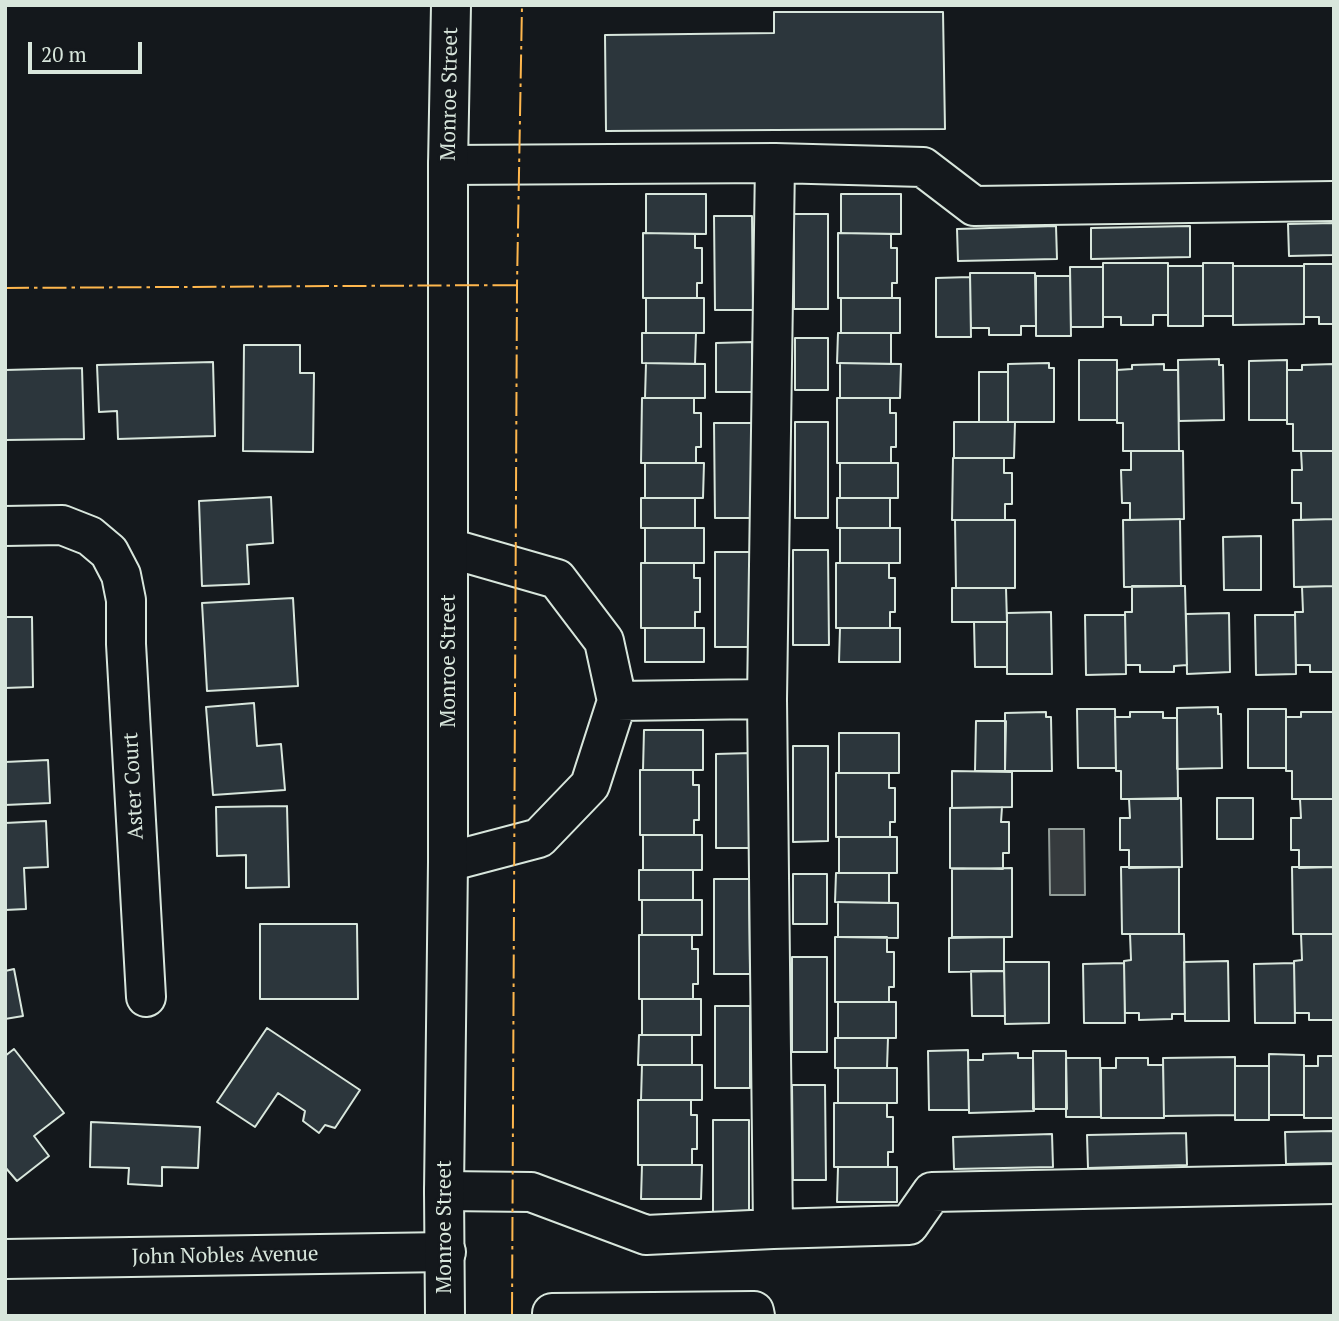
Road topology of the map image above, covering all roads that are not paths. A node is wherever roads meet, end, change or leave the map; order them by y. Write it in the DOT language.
graph roads {
  1 [pos="451,5"];
  2 [pos="775,163"];
  3 [pos="448,165"];
  4 [pos="1334,201"];
  5 [pos="5,526"];
  6 [pos="449,548"];
  7 [pos="766,699"];
  8 [pos="617,701"];
  9 [pos="448,862"];
  10 [pos="146,998"];
  11 [pos="1334,1184"];
  12 [pos="444,1191"];
  13 [pos="773,1229"];
  14 [pos="446,1252"];
  15 [pos="5,1259"];
  16 [pos="445,1316"];
  17 [pos="552,1316"];
  18 [pos="755,1316"];
  1 -- 3 [label="main road, Monroe Street"];
  2 -- 3 [label="main road"];
  2 -- 4 [label="main road"];
  2 -- 7 [label="main road"];
  3 -- 6 [label="main road, Monroe Street"];
  5 -- 10 [label="main road, Aster Court"];
  6 -- 8 [label="main road"];
  6 -- 9 [label="main road, Monroe Street"];
  7 -- 8 [label="main road"];
  7 -- 13 [label="main road"];
  8 -- 9 [label="main road"];
  9 -- 12 [label="main road, Monroe Street"];
  11 -- 13 [label="main road"];
  12 -- 13 [label="main road"];
  12 -- 14 [label="main road, Monroe Street"];
  14 -- 15 [label="main road, John Nobles Avenue"];
  14 -- 16 [label="main road, Monroe Street"];
  17 -- 18 [label="main road"];
}
